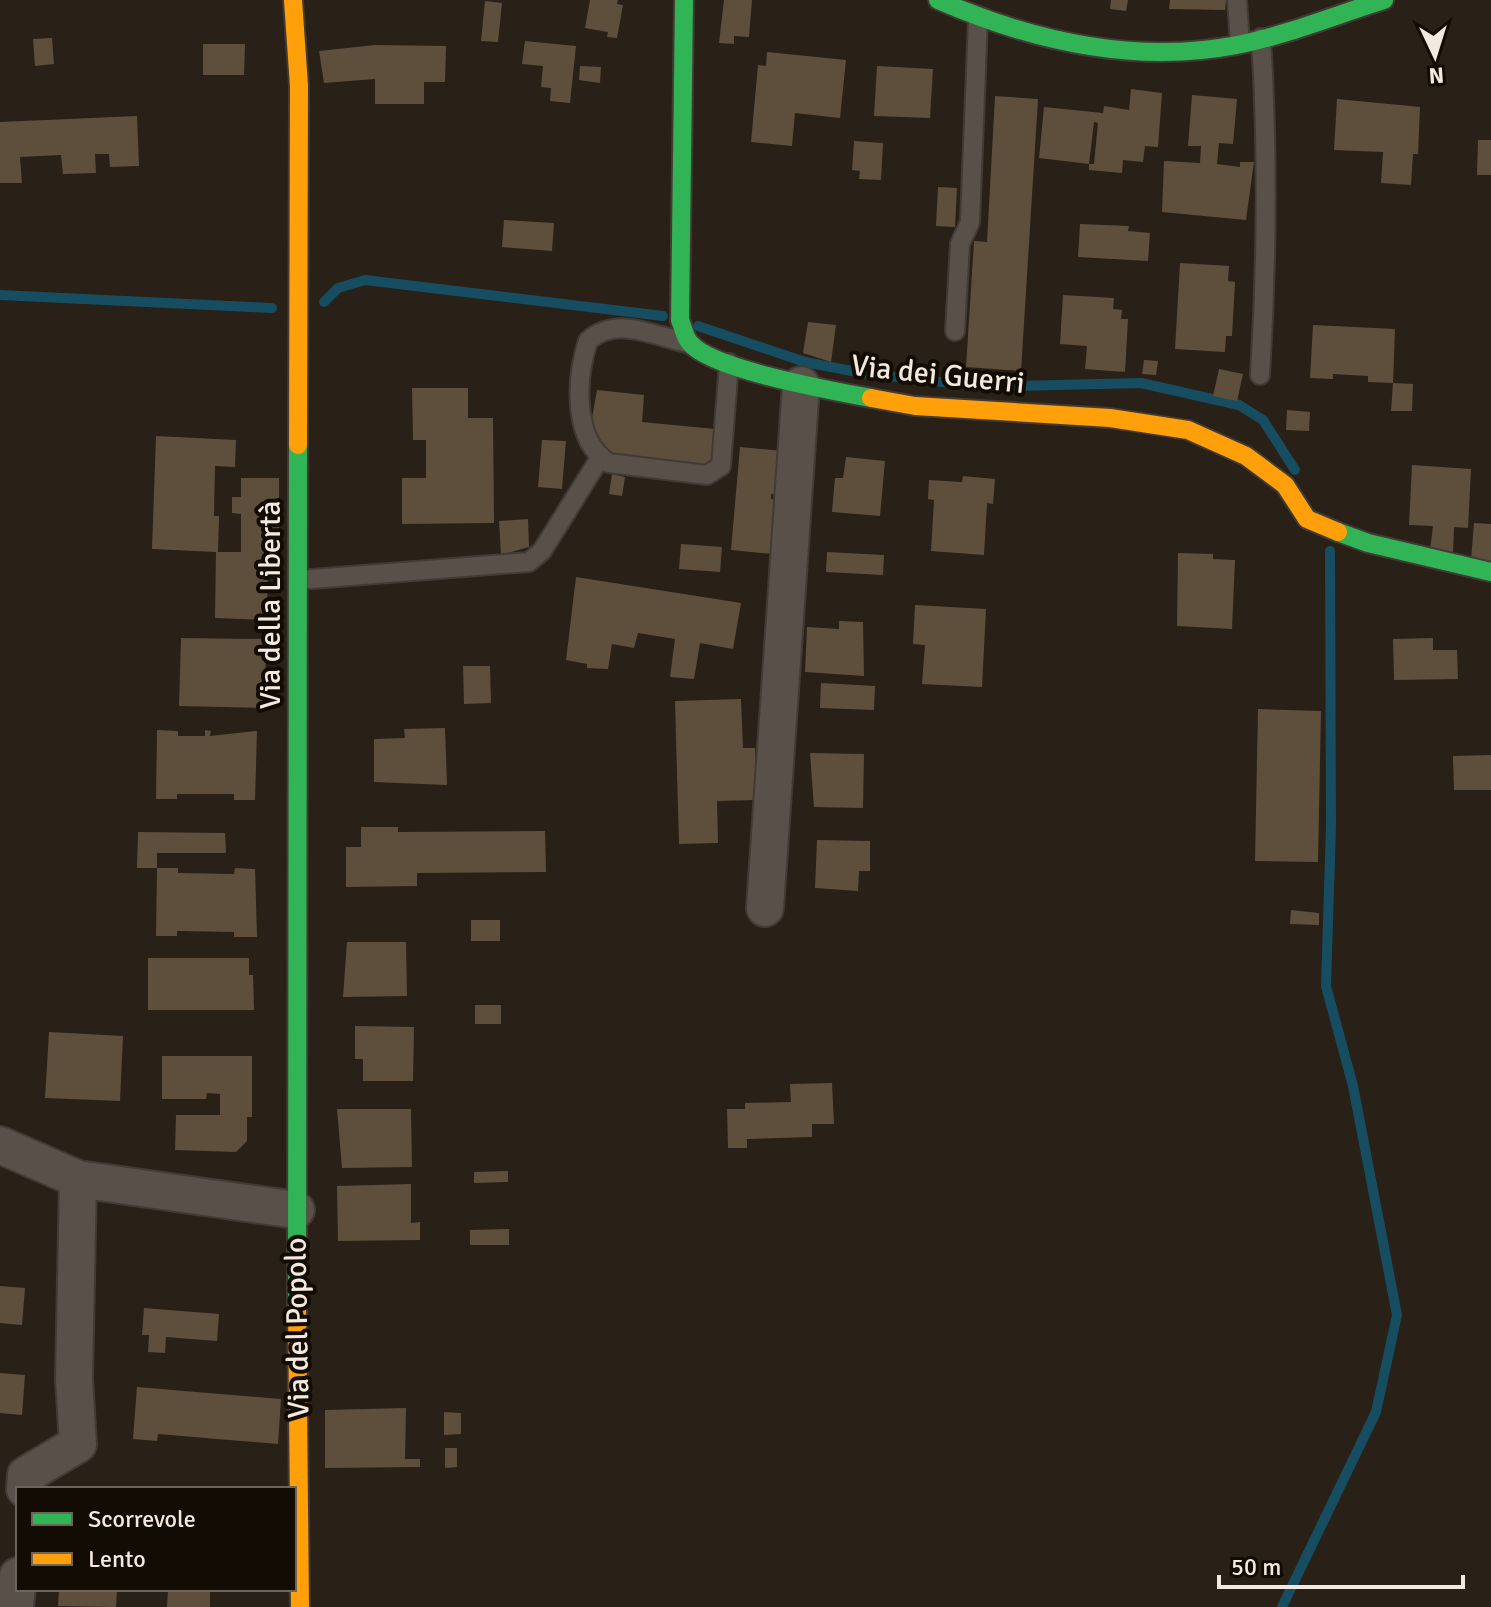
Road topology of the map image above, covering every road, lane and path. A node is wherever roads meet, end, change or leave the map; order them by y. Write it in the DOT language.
graph roads {
  1 [pos="293,0"];
  2 [pos="684,0"];
  3 [pos="938,0"];
  4 [pos="1237,0"];
  5 [pos="1384,0"];
  6 [pos="978,16"];
  7 [pos="1261,38"];
  8 [pos="1240,44"];
  9 [pos="955,331"];
  10 [pos="690,344"];
  11 [pos="729,363"];
  12 [pos="1260,375"];
  13 [pos="801,385"];
  14 [pos="600,458"];
  15 [pos="1491,572"];
  16 [pos="299,580"];
  17 [pos="765,908"];
  18 [pos="0,1145"];
  19 [pos="78,1179"];
  20 [pos="296,1210"];
  21 [pos="25,1487"];
  22 [pos="300,1607"];
  1 -- 16 [label="street, Via della Libertà"];
  2 -- 10 [label="street"];
  3 -- 6 [label="street"];
  4 -- 8 [label="lane"];
  5 -- 7 [label="street"];
  6 -- 8 [label="street"];
  6 -- 9 [label="lane"];
  7 -- 8 [label="street"];
  7 -- 12 [label="lane"];
  10 -- 11 [label="street, Via dei Guerri"];
  10 -- 14 [label="lane"];
  11 -- 13 [label="street, Via dei Guerri"];
  11 -- 14 [label="lane"];
  13 -- 15 [label="street, Via dei Guerri"];
  13 -- 17 [label="street"];
  14 -- 16 [label="lane"];
  16 -- 20 [label="street, Via della Libertà"];
  18 -- 19 [label="street, Via del Popolo"];
  19 -- 20 [label="street, Via del Popolo"];
  19 -- 21 [label="street"];
  20 -- 22 [label="street, Via del Popolo"];
}
